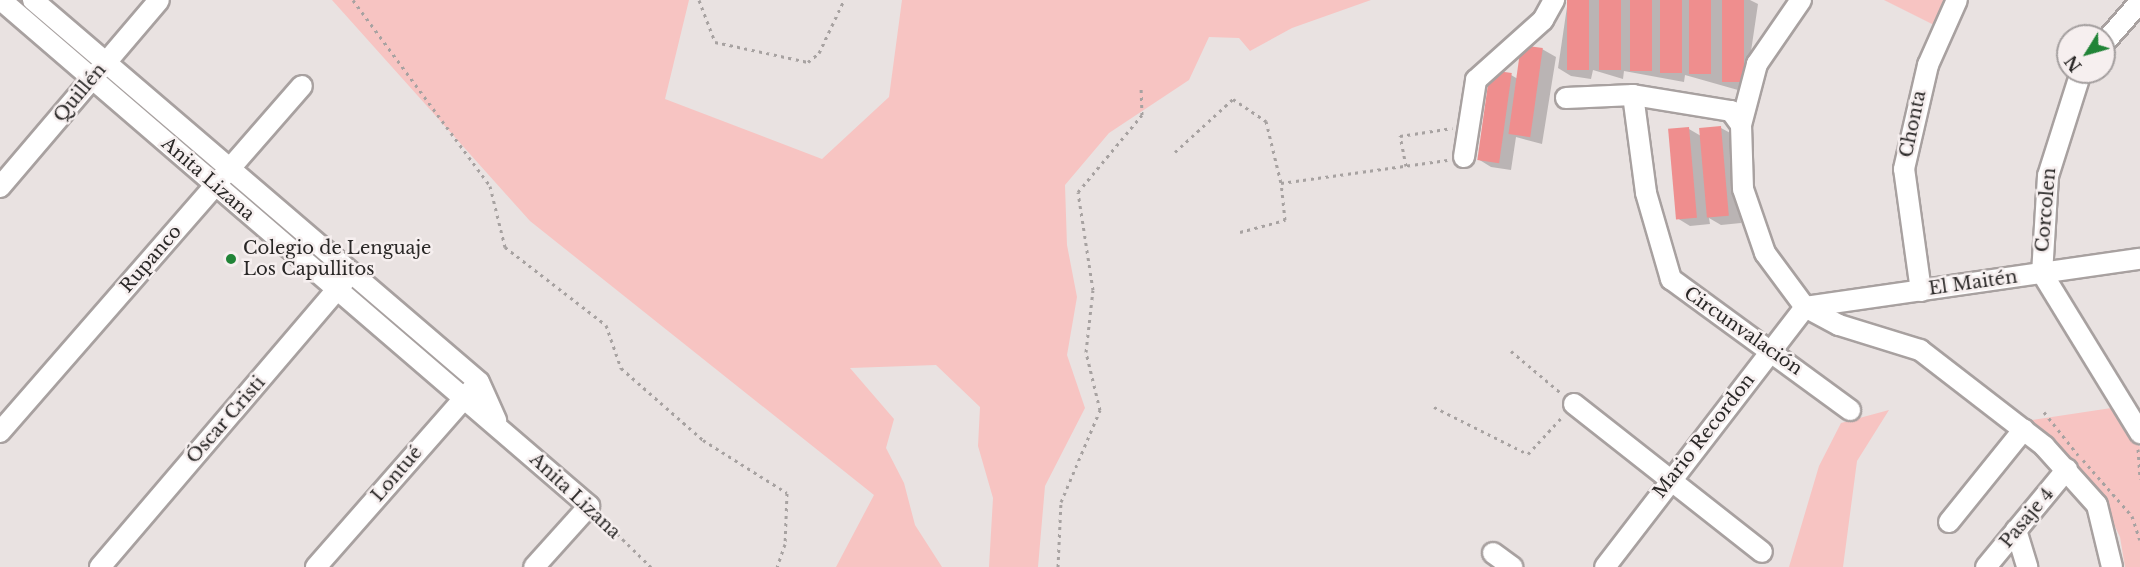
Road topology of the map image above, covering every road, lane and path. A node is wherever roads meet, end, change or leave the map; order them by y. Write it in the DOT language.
graph roads {
  1 [pos="1,0"];
  2 [pos="33,0"];
  3 [pos="159,0"];
  4 [pos="353,0"];
  5 [pos="699,0"];
  6 [pos="844,0"];
  7 [pos="1554,0"];
  8 [pos="1801,0"];
  9 [pos="1957,0"];
  10 [pos="2140,2"];
  11 [pos="2116,29"];
  12 [pos="106,63"];
  13 [pos="92,79"];
  14 [pos="2077,84"];
  15 [pos="302,86"];
  16 [pos="1141,88"];
  17 [pos="1633,95"];
  18 [pos="1566,98"];
  19 [pos="1741,125"];
  20 [pos="1469,126"];
  21 [pos="1175,152"];
  22 [pos="1464,157"];
  23 [pos="1406,166"];
  24 [pos="229,170"];
  25 [pos="1281,183"];
  26 [pos="215,185"];
  27 [pos="0,187"];
  28 [pos="1240,232"];
  29 [pos="2140,259"];
  30 [pos="351,273"];
  31 [pos="2042,273"];
  32 [pos="337,290"];
  33 [pos="1921,291"];
  34 [pos="1805,307"];
  35 [pos="1773,350"];
  36 [pos="1511,351"];
  37 [pos="479,382"];
  38 [pos="464,397"];
  39 [pos="1574,404"];
  40 [pos="1434,407"];
  41 [pos="1850,410"];
  42 [pos="2044,412"];
  43 [pos="499,425"];
  44 [pos="2024,429"];
  45 [pos="0,432"];
  46 [pos="2140,433"];
  47 [pos="2140,443"];
  48 [pos="2067,469"];
  49 [pos="1670,477"];
  50 [pos="2140,479"];
  51 [pos="589,506"];
  52 [pos="1949,522"];
  53 [pos="2016,530"];
  54 [pos="2140,540"];
  55 [pos="1762,552"];
  56 [pos="1493,553"];
  57 [pos="100,567"];
  58 [pos="316,567"];
  59 [pos="534,567"];
  60 [pos="651,567"];
  61 [pos="777,567"];
  62 [pos="1058,567"];
  63 [pos="1512,567"];
  64 [pos="1605,567"];
  65 [pos="1986,567"];
  66 [pos="2028,567"];
  67 [pos="2112,567"];
  1 -- 13 [label="street, Anita Lizana"];
  2 -- 12 [label="street, Anita Lizana"];
  3 -- 12 [label="street, Quillén"];
  4 -- 61 [label="path"];
  5 -- 6 [label="path"];
  7 -- 20 [label="street"];
  8 -- 19 [label="street"];
  9 -- 33 [label="street, Chonta"];
  10 -- 11 [label="street"];
  12 -- 13 [label="street, Quillén"];
  12 -- 24 [label="street, Anita Lizana"];
  13 -- 26 [label="street, Anita Lizana"];
  13 -- 27 [label="street, Quillén"];
  14 -- 31 [label="street, Corcolen"];
  15 -- 24 [label="street, Rupanco"];
  16 -- 62 [label="path"];
  17 -- 18 [label="street"];
  17 -- 19 [label="street"];
  17 -- 35 [label="street, Circunvalación"];
  19 -- 34 [label="street"];
  20 -- 22 [label="street"];
  20 -- 23 [label="path"];
  21 -- 25 [label="path"];
  22 -- 23 [label="path"];
  23 -- 25 [label="path"];
  24 -- 26 [label="street, Rupanco"];
  24 -- 30 [label="street, Anita Lizana"];
  25 -- 28 [label="path"];
  26 -- 32 [label="street, Anita Lizana"];
  26 -- 45 [label="street, Rupanco"];
  29 -- 31 [label="street, El Maitén"];
  30 -- 32 [label="street, Óscar Cristi"];
  30 -- 37 [label="street, Anita Lizana"];
  31 -- 33 [label="street, El Maitén"];
  31 -- 46 [label="street, Corcolen"];
  32 -- 38 [label="street, Anita Lizana"];
  32 -- 57 [label="street, Óscar Cristi"];
  33 -- 34 [label="street, El Maitén"];
  34 -- 35 [label="street, Mario Recordon"];
  34 -- 44 [label="street"];
  35 -- 41 [label="street, Circunvalación"];
  35 -- 49 [label="street, Mario Recordon"];
  36 -- 39 [label="path"];
  37 -- 38 [label="street, Lontué"];
  37 -- 43 [label="street, Anita Lizana"];
  38 -- 43 [label="street, Anita Lizana"];
  38 -- 58 [label="street, Lontué"];
  39 -- 40 [label="path"];
  39 -- 49 [label="street"];
  42 -- 54 [label="path"];
  43 -- 51 [label="street, Anita Lizana"];
  44 -- 48 [label="street"];
  44 -- 52 [label="street"];
  47 -- 50 [label="path"];
  48 -- 53 [label="street, Pasaje 4"];
  48 -- 67 [label="street"];
  49 -- 55 [label="street"];
  49 -- 64 [label="street, Mario Recordon"];
  51 -- 59 [label="street"];
  51 -- 60 [label="path, Anita Lizana"];
  53 -- 65 [label="street, Pasaje 4"];
  53 -- 66 [label="street"];
  56 -- 63 [label="street"];
}
